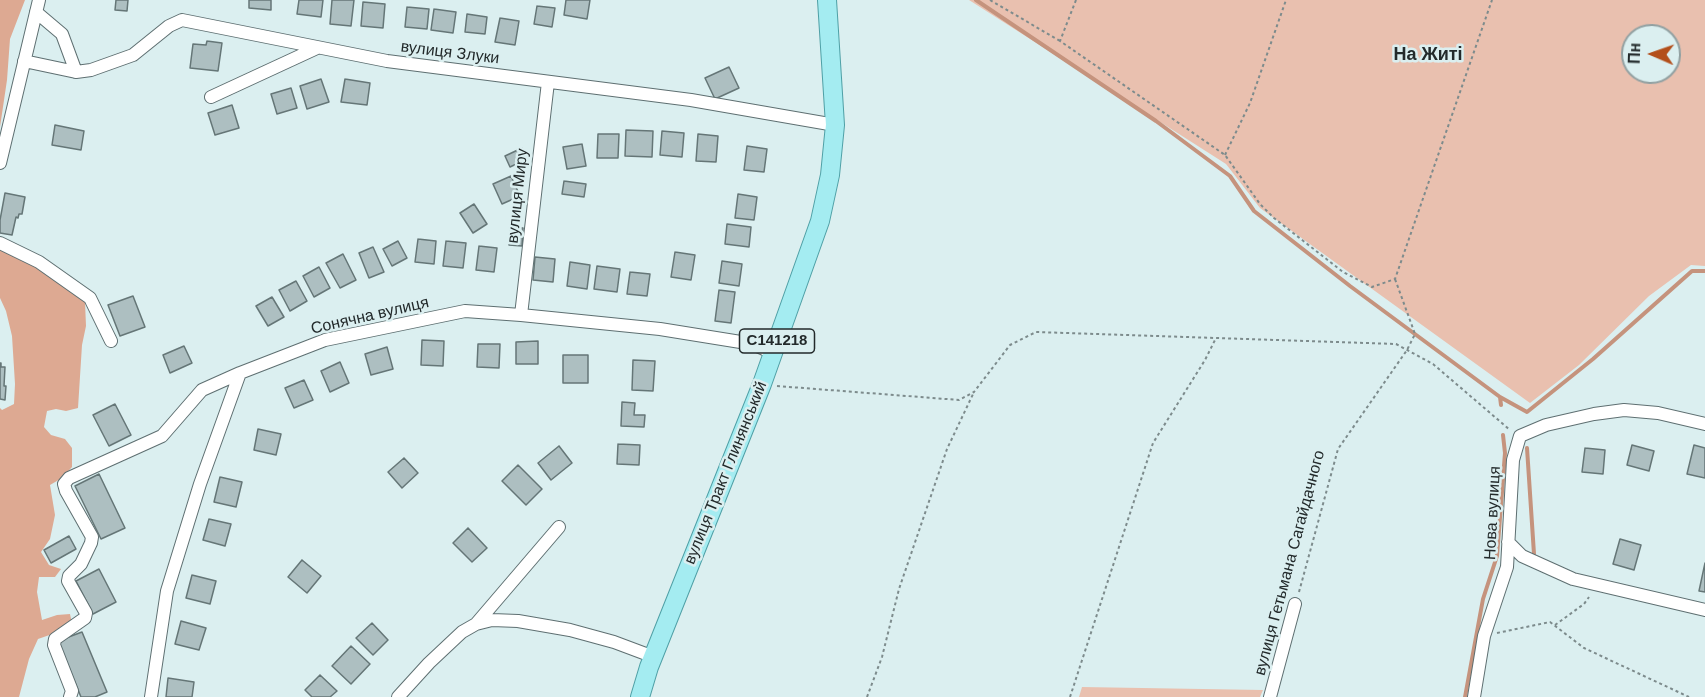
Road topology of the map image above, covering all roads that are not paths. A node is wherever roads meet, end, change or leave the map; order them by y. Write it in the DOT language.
graph roads {
  1 [pos="827,0"];
  2 [pos="38,6"];
  3 [pos="317,48"];
  4 [pos="24,61"];
  5 [pos="76,72"];
  6 [pos="548,82"];
  7 [pos="211,97"];
  8 [pos="835,125"];
  9 [pos="0,163"];
  10 [pos="0,243"];
  11 [pos="521,315"];
  12 [pos="111,341"];
  13 [pos="773,353"];
  14 [pos="240,373"];
  15 [pos="1705,424"];
  16 [pos="559,527"];
  17 [pos="1508,542"];
  18 [pos="1295,604"];
  19 [pos="1705,610"];
  20 [pos="476,624"];
  21 [pos="654,657"];
  22 [pos="70,697"];
  23 [pos="151,697"];
  24 [pos="398,697"];
  25 [pos="640,697"];
  26 [pos="1270,697"];
  27 [pos="1474,697"];
  1 -- 8 [label="main road, вулиця Тракт Глинянський / С141218"];
  2 -- 4 [label="street"];
  2 -- 5 [label="street"];
  3 -- 5 [label="street, вулиця Злуки"];
  3 -- 6 [label="street, вулиця Злуки"];
  3 -- 7 [label="street"];
  4 -- 5 [label="street, вулиця Злуки"];
  4 -- 9 [label="street"];
  6 -- 8 [label="street, вулиця Злуки"];
  6 -- 11 [label="street, вулиця Миру"];
  8 -- 13 [label="main road, вулиця Тракт Глинянський / С141218"];
  10 -- 12 [label="street"];
  11 -- 13 [label="street, Сонячна вулиця"];
  11 -- 14 [label="street, Сонячна вулиця"];
  13 -- 21 [label="main road, вулиця Тракт Глинянський / С141218"];
  14 -- 22 [label="street, Сонячна вулиця"];
  14 -- 23 [label="street"];
  15 -- 17 [label="street, Нова вулиця"];
  16 -- 20 [label="street"];
  17 -- 19 [label="street"];
  17 -- 27 [label="street, Нова вулиця"];
  18 -- 26 [label="street, вулиця Гетьмана Сагайдачного"];
  20 -- 21 [label="street"];
  20 -- 24 [label="street"];
  21 -- 25 [label="main road, вулиця Тракт Глинянський / С141218"];
}
